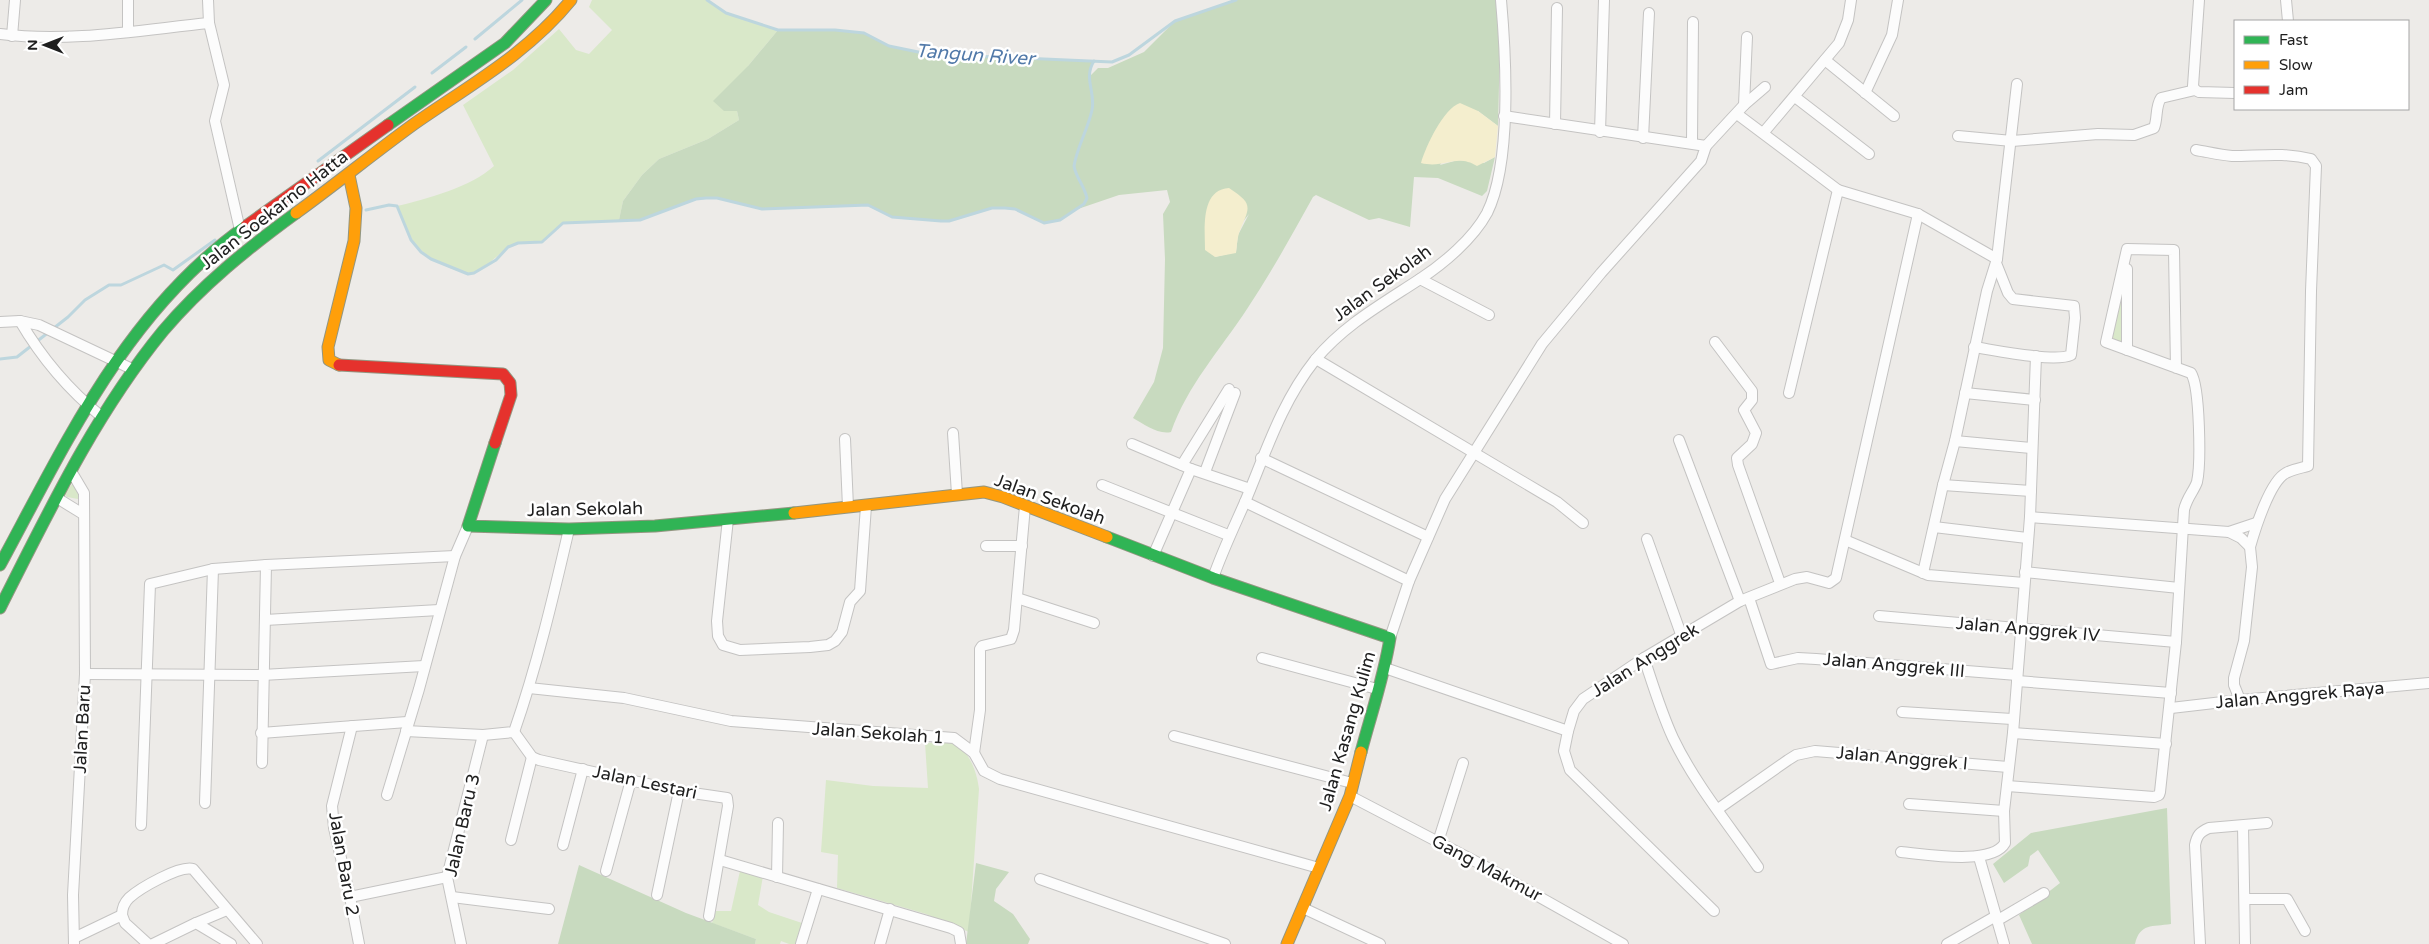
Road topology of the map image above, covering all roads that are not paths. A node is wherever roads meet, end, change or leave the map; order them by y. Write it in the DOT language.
graph roads {
  1 [pos="15,0"];
  2 [pos="128,0"];
  3 [pos="208,0"];
  4 [pos="546,0"];
  5 [pos="571,0"];
  6 [pos="1500,0"];
  7 [pos="1604,0"];
  8 [pos="1851,0"];
  9 [pos="1898,0"];
  10 [pos="2199,0"];
  11 [pos="2286,0"];
  12 [pos="1557,8"];
  13 [pos="1650,13"];
  14 [pos="2288,20"];
  15 [pos="1693,22"];
  16 [pos="209,23"];
  17 [pos="128,31"];
  18 [pos="0,34"];
  19 [pos="12,36"];
  20 [pos="1747,37"];
  21 [pos="1825,60"];
  22 [pos="2017,84"];
  23 [pos="1765,87"];
  24 [pos="2195,90"];
  25 [pos="1865,93"];
  26 [pos="2234,93"];
  27 [pos="1795,97"];
  28 [pos="1744,105"];
  29 [pos="1737,114"];
  30 [pos="1504,116"];
  31 [pos="1894,116"];
  32 [pos="1555,124"];
  33 [pos="1600,132"];
  34 [pos="1764,132"];
  35 [pos="1958,136"];
  36 [pos="1643,138"];
  37 [pos="2012,141"];
  38 [pos="1692,142"];
  39 [pos="1706,146"];
  40 [pos="2196,150"];
  41 [pos="1869,154"];
  42 [pos="316,174"];
  43 [pos="349,174"];
  44 [pos="1838,190"];
  45 [pos="325,191"];
  46 [pos="1918,214"];
  47 [pos="240,230"];
  48 [pos="2127,249"];
  49 [pos="1996,261"];
  50 [pos="1420,279"];
  51 [pos="1489,315"];
  52 [pos="20,321"];
  53 [pos="0,322"];
  54 [pos="135,336"];
  55 [pos="1715,342"];
  56 [pos="150,346"];
  57 [pos="1974,347"];
  58 [pos="2127,350"];
  59 [pos="2036,356"];
  60 [pos="1316,359"];
  61 [pos="117,360"];
  62 [pos="2176,368"];
  63 [pos="132,369"];
  64 [pos="1789,393"];
  65 [pos="1965,393"];
  66 [pos="2035,400"];
  67 [pos="86,405"];
  68 [pos="102,417"];
  69 [pos="77,421"];
  70 [pos="94,430"];
  71 [pos="953,433"];
  72 [pos="845,440"];
  73 [pos="1679,440"];
  74 [pos="1955,441"];
  75 [pos="1132,444"];
  76 [pos="2030,448"];
  77 [pos="1475,454"];
  78 [pos="1261,458"];
  79 [pos="1186,467"];
  80 [pos="72,471"];
  81 [pos="1204,472"];
  82 [pos="1102,484"];
  83 [pos="1943,485"];
  84 [pos="1250,489"];
  85 [pos="2031,491"];
  86 [pos="957,494"];
  87 [pos="56,498"];
  88 [pos="1245,502"];
  89 [pos="866,506"];
  90 [pos="1025,506"];
  91 [pos="848,508"];
  92 [pos="1172,512"];
  93 [pos="83,514"];
  94 [pos="2030,517"];
  95 [pos="728,519"];
  96 [pos="1583,522"];
  97 [pos="2256,523"];
  98 [pos="468,526"];
  99 [pos="1934,527"];
  100 [pos="568,529"];
  101 [pos="2182,530"];
  102 [pos="2229,532"];
  103 [pos="1228,535"];
  104 [pos="1428,537"];
  105 [pos="2027,538"];
  106 [pos="1647,539"];
  107 [pos="1845,540"];
  108 [pos="986,546"];
  109 [pos="1022,546"];
  110 [pos="2250,547"];
  111 [pos="455,556"];
  112 [pos="1153,556"];
  113 [pos="0,565"];
  114 [pos="266,565"];
  115 [pos="212,569"];
  116 [pos="1923,573"];
  117 [pos="1212,578"];
  118 [pos="2024,578"];
  119 [pos="1409,581"];
  120 [pos="1780,583"];
  121 [pos="2179,588"];
  122 [pos="1017,598"];
  123 [pos="1744,600"];
  124 [pos="0,608"];
  125 [pos="439,610"];
  126 [pos="1879,616"];
  127 [pos="265,620"];
  128 [pos="1094,623"];
  129 [pos="2021,628"];
  130 [pos="1682,637"];
  131 [pos="1390,638"];
  132 [pos="2176,642"];
  133 [pos="1262,658"];
  134 [pos="1644,658"];
  135 [pos="424,666"];
  136 [pos="1386,668"];
  137 [pos="148,673"];
  138 [pos="85,674"];
  139 [pos="262,675"];
  140 [pos="207,676"];
  141 [pos="2017,678"];
  142 [pos="2429,683"];
  143 [pos="529,688"];
  144 [pos="1377,690"];
  145 [pos="2171,693"];
  146 [pos="2240,700"];
  147 [pos="2170,708"];
  148 [pos="1902,712"];
  149 [pos="2012,719"];
  150 [pos="352,726"];
  151 [pos="406,727"];
  152 [pos="1568,731"];
  153 [pos="514,732"];
  154 [pos="2013,733"];
  155 [pos="261,734"];
  156 [pos="483,735"];
  157 [pos="1174,736"];
  158 [pos="2166,744"];
  159 [pos="974,753"];
  160 [pos="532,757"];
  161 [pos="262,763"];
  162 [pos="1464,763"];
  163 [pos="2008,767"];
  164 [pos="583,769"];
  165 [pos="631,780"];
  166 [pos="1352,783"];
  167 [pos="2007,786"];
  168 [pos="679,791"];
  169 [pos="387,795"];
  170 [pos="1350,796"];
  171 [pos="204,803"];
  172 [pos="1909,804"];
  173 [pos="1718,809"];
  174 [pos="2004,811"];
  175 [pos="778,822"];
  176 [pos="2267,823"];
  177 [pos="141,825"];
  178 [pos="2243,826"];
  179 [pos="511,840"];
  180 [pos="1438,842"];
  181 [pos="563,845"];
  182 [pos="1902,852"];
  183 [pos="1979,857"];
  184 [pos="720,860"];
  185 [pos="1758,867"];
  186 [pos="1319,868"];
  187 [pos="606,871"];
  188 [pos="447,877"];
  189 [pos="777,877"];
  190 [pos="1040,879"];
  191 [pos="818,889"];
  192 [pos="2044,893"];
  193 [pos="657,895"];
  194 [pos="350,896"];
  195 [pos="452,896"];
  196 [pos="2246,900"];
  197 [pos="1303,908"];
  198 [pos="549,909"];
  199 [pos="890,909"];
  200 [pos="227,910"];
  201 [pos="1714,911"];
  202 [pos="122,915"];
  203 [pos="709,916"];
  204 [pos="1997,918"];
  205 [pos="196,923"];
  206 [pos="2305,931"];
  207 [pos="74,941"];
  208 [pos="148,944"];
  209 [pos="152,944"];
  210 [pos="231,944"];
  211 [pos="257,944"];
  212 [pos="359,944"];
  213 [pos="461,944"];
  214 [pos="801,944"];
  215 [pos="880,944"];
  216 [pos="961,944"];
  217 [pos="1225,944"];
  218 [pos="1287,944"];
  219 [pos="1380,944"];
  220 [pos="1623,944"];
  221 [pos="1947,944"];
  222 [pos="2004,944"];
  223 [pos="2200,944"];
  224 [pos="2245,944"];
  1 -- 19 [label="street"];
  2 -- 17 [label="street"];
  3 -- 16 [label="street"];
  4 -- 42 [label="street, Jalan Soekarno Hatta"];
  5 -- 43 [label="street, Jalan Soekarno Hatta"];
  6 -- 30 [label="street, Jalan Sekolah"];
  7 -- 33 [label="street"];
  8 -- 21 [label="street"];
  9 -- 25 [label="street"];
  10 -- 24 [label="street"];
  11 -- 14 [label="street"];
  12 -- 32 [label="street"];
  13 -- 36 [label="street"];
  15 -- 38 [label="street"];
  16 -- 17 [label="street"];
  16 -- 47 [label="street"];
  17 -- 19 [label="street"];
  18 -- 19 [label="street"];
  20 -- 28 [label="street"];
  21 -- 25 [label="street"];
  21 -- 27 [label="street"];
  22 -- 37 [label="street"];
  23 -- 28 [label="street"];
  24 -- 26 [label="street"];
  24 -- 37 [label="street"];
  25 -- 31 [label="street"];
  27 -- 34 [label="street"];
  27 -- 41 [label="street"];
  28 -- 29 [label="street"];
  29 -- 34 [label="street"];
  29 -- 39 [label="street"];
  30 -- 32 [label="street"];
  30 -- 50 [label="street, Jalan Sekolah"];
  32 -- 33 [label="street"];
  33 -- 36 [label="street"];
  34 -- 44 [label="street"];
  35 -- 37 [label="street"];
  36 -- 38 [label="street"];
  37 -- 49 [label="street"];
  38 -- 39 [label="street"];
  39 -- 77 [label="street"];
  40 -- 97 [label="street"];
  42 -- 45 [label="street"];
  42 -- 47 [label="street, Jalan Soekarno Hatta"];
  43 -- 45 [label="street, Jalan Soekarno Hatta"];
  43 -- 98 [label="street"];
  44 -- 46 [label="street"];
  44 -- 64 [label="street"];
  45 -- 56 [label="street, Jalan Soekarno Hatta"];
  46 -- 49 [label="street"];
  46 -- 107 [label="street"];
  47 -- 54 [label="street, Jalan Soekarno Hatta"];
  48 -- 58 [label="street"];
  48 -- 58 [label="street"];
  48 -- 62 [label="street"];
  49 -- 57 [label="street"];
  49 -- 59 [label="street"];
  50 -- 51 [label="street"];
  50 -- 60 [label="street, Jalan Sekolah"];
  52 -- 53 [label="street"];
  52 -- 61 [label="street"];
  52 -- 67 [label="street"];
  54 -- 56 [label="street"];
  54 -- 61 [label="street, Jalan Soekarno Hatta"];
  55 -- 120 [label="street"];
  56 -- 63 [label="street, Jalan Soekarno Hatta"];
  57 -- 59 [label="street"];
  57 -- 65 [label="street"];
  58 -- 62 [label="street"];
  59 -- 66 [label="street"];
  60 -- 77 [label="street"];
  60 -- 78 [label="street, Jalan Sekolah"];
  61 -- 63 [label="street"];
  61 -- 67 [label="street, Jalan Soekarno Hatta"];
  62 -- 101 [label="street"];
  63 -- 68 [label="street, Jalan Soekarno Hatta"];
  65 -- 66 [label="street"];
  65 -- 74 [label="street"];
  66 -- 76 [label="street"];
  67 -- 68 [label="street"];
  67 -- 69 [label="street, Jalan Soekarno Hatta"];
  68 -- 70 [label="street, Jalan Soekarno Hatta"];
  69 -- 70 [label="street"];
  69 -- 113 [label="street, Jalan Soekarno Hatta"];
  70 -- 80 [label="street, Jalan Soekarno Hatta"];
  71 -- 86 [label="street"];
  72 -- 91 [label="street"];
  73 -- 123 [label="street"];
  74 -- 76 [label="street"];
  74 -- 83 [label="street"];
  75 -- 79 [label="street"];
  76 -- 85 [label="street"];
  77 -- 96 [label="street"];
  77 -- 104 [label="street"];
  78 -- 84 [label="street, Jalan Sekolah"];
  78 -- 104 [label="street"];
  79 -- 81 [label="street"];
  79 -- 81 [label="street"];
  79 -- 92 [label="street"];
  80 -- 87 [label="street, Jalan Soekarno Hatta"];
  80 -- 93 [label="street, Jalan Baru"];
  81 -- 84 [label="street"];
  82 -- 92 [label="street"];
  83 -- 85 [label="street"];
  83 -- 99 [label="street"];
  84 -- 88 [label="street, Jalan Sekolah"];
  85 -- 94 [label="street"];
  86 -- 89 [label="street, Jalan Sekolah"];
  86 -- 90 [label="street, Jalan Sekolah"];
  87 -- 93 [label="street"];
  87 -- 124 [label="street, Jalan Soekarno Hatta"];
  88 -- 103 [label="street, Jalan Sekolah"];
  88 -- 119 [label="street"];
  89 -- 91 [label="street, Jalan Sekolah"];
  89 -- 95 [label="street"];
  90 -- 109 [label="street"];
  90 -- 112 [label="street, Jalan Sekolah"];
  91 -- 95 [label="street, Jalan Sekolah"];
  92 -- 103 [label="street"];
  92 -- 112 [label="street"];
  93 -- 138 [label="street, Jalan Baru"];
  94 -- 101 [label="street"];
  94 -- 105 [label="street"];
  95 -- 100 [label="street, Jalan Sekolah"];
  97 -- 102 [label="street"];
  97 -- 110 [label="street"];
  98 -- 100 [label="street, Jalan Sekolah"];
  98 -- 111 [label="street"];
  99 -- 105 [label="street"];
  99 -- 116 [label="street"];
  100 -- 143 [label="street"];
  101 -- 102 [label="street"];
  101 -- 121 [label="street"];
  102 -- 110 [label="street"];
  103 -- 117 [label="street, Jalan Sekolah"];
  104 -- 119 [label="street"];
  105 -- 118 [label="street"];
  106 -- 130 [label="street"];
  107 -- 116 [label="street"];
  107 -- 120 [label="street, Jalan Anggrek"];
  108 -- 109 [label="street"];
  109 -- 122 [label="street"];
  110 -- 146 [label="street"];
  111 -- 114 [label="street"];
  111 -- 125 [label="street"];
  112 -- 117 [label="street, Jalan Sekolah"];
  114 -- 115 [label="street"];
  114 -- 127 [label="street"];
  115 -- 137 [label="street"];
  115 -- 140 [label="street"];
  116 -- 118 [label="street"];
  117 -- 131 [label="street, Jalan Sekolah"];
  118 -- 121 [label="street"];
  118 -- 129 [label="street"];
  119 -- 131 [label="street"];
  120 -- 123 [label="street, Jalan Anggrek"];
  121 -- 132 [label="street"];
  122 -- 128 [label="street"];
  122 -- 159 [label="street"];
  123 -- 130 [label="street, Jalan Anggrek"];
  123 -- 141 [label="street, Jalan Anggrek III"];
  125 -- 127 [label="street"];
  125 -- 135 [label="street"];
  126 -- 129 [label="street, Jalan Anggrek IV"];
  127 -- 139 [label="street"];
  129 -- 132 [label="street, Jalan Anggrek IV"];
  129 -- 141 [label="street"];
  130 -- 134 [label="street, Jalan Anggrek"];
  131 -- 136 [label="street, Jalan Kasang Kulim"];
  132 -- 145 [label="street"];
  133 -- 144 [label="street"];
  134 -- 152 [label="street, Jalan Anggrek"];
  134 -- 173 [label="street"];
  135 -- 139 [label="street"];
  135 -- 151 [label="street"];
  136 -- 144 [label="street, Jalan Kasang Kulim"];
  136 -- 152 [label="street"];
  137 -- 138 [label="street"];
  137 -- 140 [label="street"];
  137 -- 177 [label="street"];
  138 -- 207 [label="street, Jalan Baru"];
  139 -- 140 [label="street"];
  139 -- 155 [label="street"];
  140 -- 171 [label="street"];
  141 -- 145 [label="street, Jalan Anggrek III"];
  141 -- 149 [label="street"];
  142 -- 146 [label="street, Jalan Anggrek Raya"];
  143 -- 153 [label="street"];
  143 -- 159 [label="street, Jalan Sekolah 1"];
  144 -- 166 [label="street, Jalan Kasang Kulim"];
  145 -- 147 [label="street"];
  146 -- 147 [label="street, Jalan Anggrek Raya"];
  147 -- 158 [label="street"];
  148 -- 149 [label="street"];
  149 -- 154 [label="street"];
  150 -- 151 [label="street"];
  150 -- 155 [label="street"];
  150 -- 194 [label="street, Jalan Baru 2"];
  151 -- 156 [label="street"];
  151 -- 169 [label="street"];
  152 -- 201 [label="street, Jalan Anggrek"];
  153 -- 156 [label="street"];
  153 -- 160 [label="street"];
  154 -- 158 [label="street"];
  154 -- 163 [label="street"];
  155 -- 161 [label="street"];
  156 -- 188 [label="street, Jalan Baru 3"];
  157 -- 166 [label="street"];
  158 -- 167 [label="street"];
  159 -- 186 [label="street, Jalan Sekolah 1"];
  160 -- 164 [label="street, Jalan Lestari"];
  160 -- 179 [label="street"];
  162 -- 180 [label="street"];
  163 -- 167 [label="street"];
  163 -- 173 [label="street, Jalan Anggrek I"];
  164 -- 165 [label="street, Jalan Lestari"];
  164 -- 181 [label="street"];
  165 -- 168 [label="street, Jalan Lestari"];
  165 -- 187 [label="street"];
  166 -- 170 [label="street, Jalan Kasang Kulim"];
  167 -- 174 [label="street"];
  168 -- 184 [label="street, Jalan Lestari"];
  168 -- 193 [label="street"];
  170 -- 180 [label="street, Gang Makmur"];
  170 -- 186 [label="street, Jalan Kasang Kulim"];
  172 -- 174 [label="street"];
  173 -- 185 [label="street"];
  174 -- 183 [label="street"];
  175 -- 189 [label="street"];
  176 -- 178 [label="street"];
  178 -- 196 [label="street"];
  178 -- 223 [label="street"];
  180 -- 220 [label="street, Gang Makmur"];
  182 -- 183 [label="street"];
  183 -- 204 [label="street"];
  184 -- 189 [label="street"];
  184 -- 203 [label="street"];
  186 -- 197 [label="street, Jalan Kasang Kulim"];
  188 -- 194 [label="street"];
  188 -- 195 [label="street, Jalan Baru 3"];
  189 -- 191 [label="street"];
  190 -- 217 [label="street"];
  191 -- 199 [label="street"];
  191 -- 214 [label="street"];
  192 -- 204 [label="street"];
  194 -- 212 [label="street, Jalan Baru 2"];
  195 -- 198 [label="street"];
  195 -- 213 [label="street, Jalan Baru 3"];
  196 -- 206 [label="street"];
  196 -- 224 [label="street"];
  197 -- 218 [label="street, Jalan Kasang Kulim"];
  197 -- 219 [label="street"];
  199 -- 215 [label="street"];
  199 -- 216 [label="street"];
  200 -- 202 [label="street"];
  200 -- 205 [label="street"];
  200 -- 211 [label="street"];
  202 -- 207 [label="street"];
  202 -- 208 [label="street"];
  204 -- 221 [label="street"];
  204 -- 222 [label="street"];
  205 -- 209 [label="street"];
  205 -- 210 [label="street"];
}
